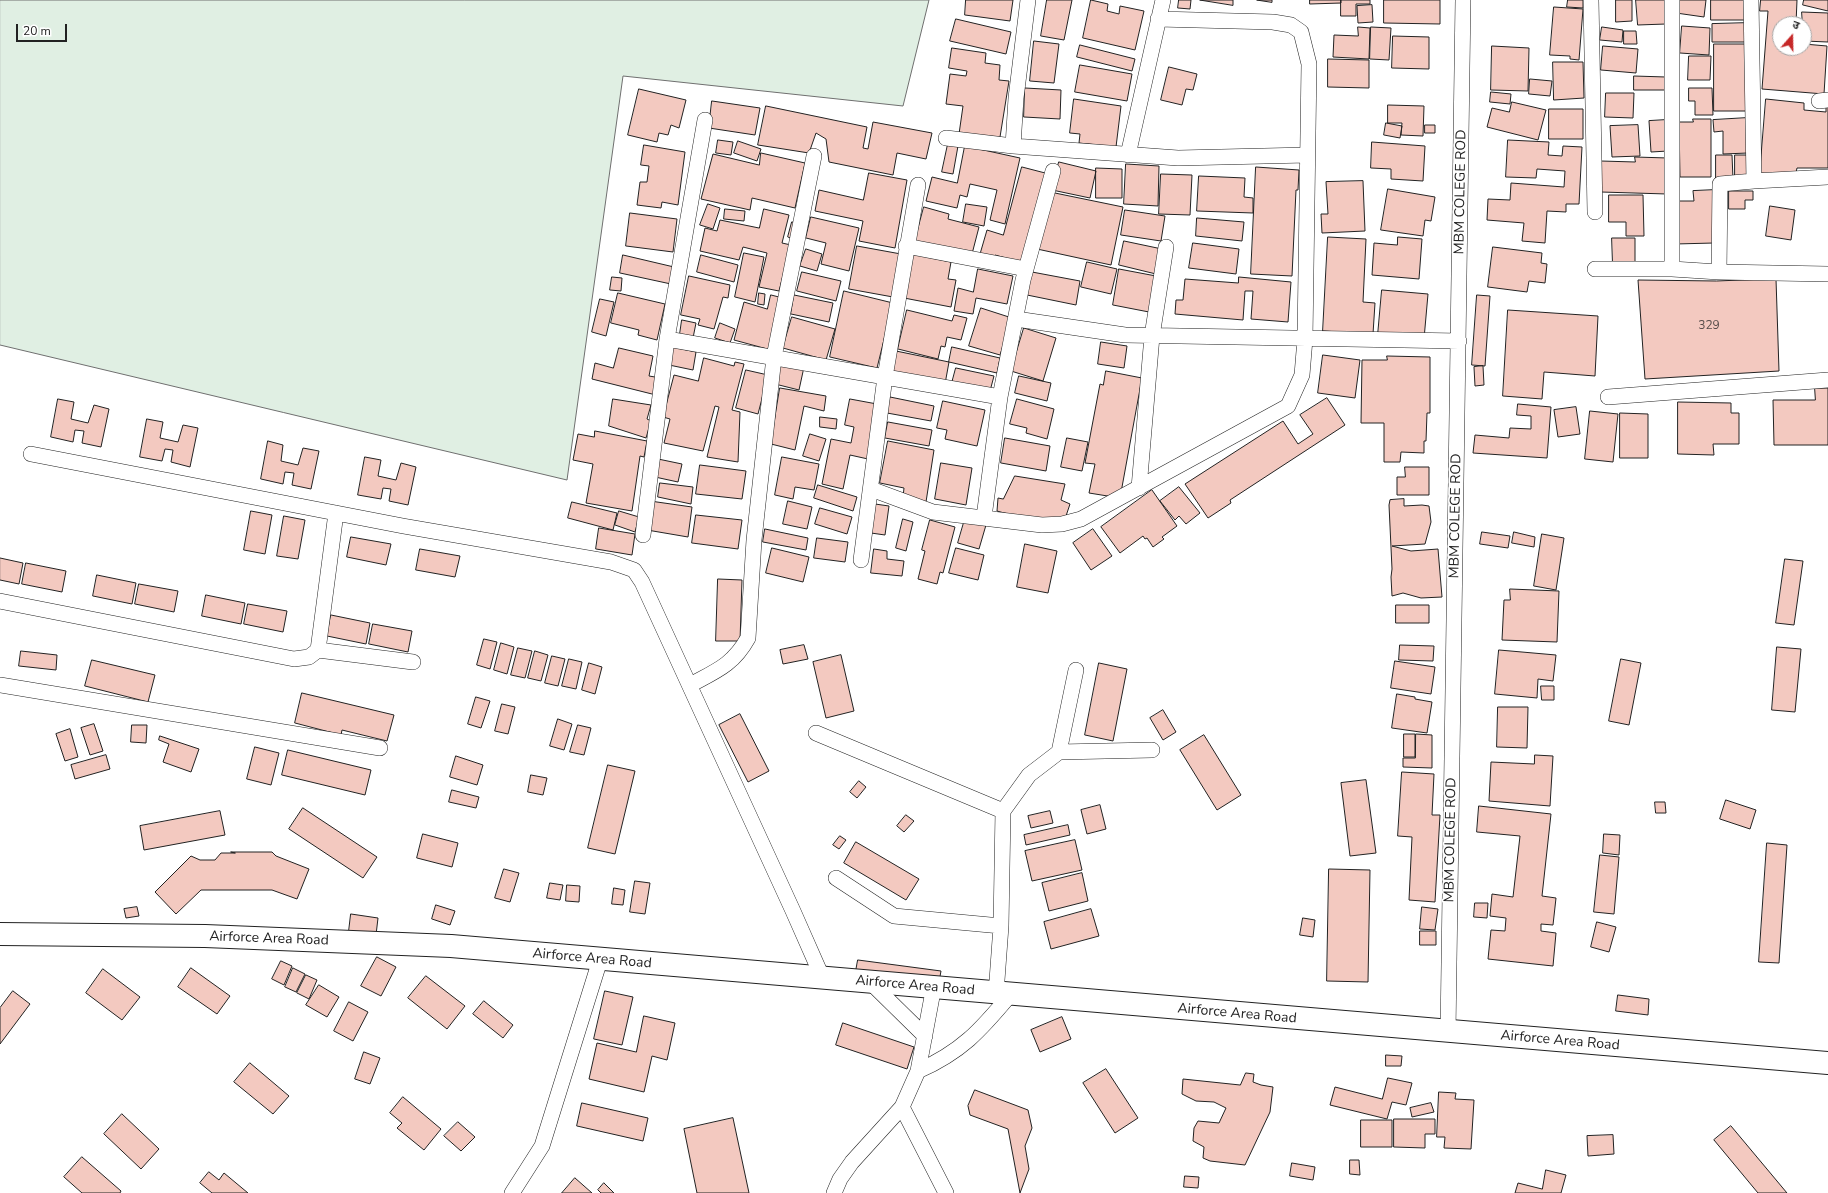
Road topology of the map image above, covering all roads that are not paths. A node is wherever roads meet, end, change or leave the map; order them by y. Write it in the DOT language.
graph roads {
  1 [pos="1028,0"];
  2 [pos="1163,0"];
  3 [pos="1463,0"];
  4 [pos="1591,0"];
  5 [pos="1672,0"];
  6 [pos="1751,0"];
  7 [pos="1158,19"];
  8 [pos="705,120"];
  9 [pos="946,138"];
  10 [pos="1013,146"];
  11 [pos="1128,155"];
  12 [pos="1307,155"];
  13 [pos="814,156"];
  14 [pos="1053,171"];
  15 [pos="1828,177"];
  16 [pos="1754,181"];
  17 [pos="918,185"];
  18 [pos="1594,212"];
  19 [pos="906,246"];
  20 [pos="1166,247"];
  21 [pos="1026,269"];
  22 [pos="1595,269"];
  23 [pos="1672,269"];
  24 [pos="1719,272"];
  25 [pos="1828,274"];
  26 [pos="1016,319"];
  27 [pos="1152,336"];
  28 [pos="667,339"];
  29 [pos="1305,339"];
  30 [pos="1459,341"];
  31 [pos="774,357"];
  32 [pos="885,377"];
  33 [pos="1828,380"];
  34 [pos="1000,397"];
  35 [pos="1608,397"];
  36 [pos="31,454"];
  37 [pos="1139,488"];
  38 [pos="871,489"];
  39 [pos="336,513"];
  40 [pos="984,517"];
  41 [pos="644,535"];
  42 [pos="861,560"];
  43 [pos="0,601"];
  44 [pos="318,650"];
  45 [pos="413,662"];
  46 [pos="1076,670"];
  47 [pos="0,685"];
  48 [pos="690,685"];
  49 [pos="816,733"];
  50 [pos="380,748"];
  51 [pos="1152,750"];
  52 [pos="1059,752"];
  53 [pos="1003,811"];
  54 [pos="836,878"];
  55 [pos="1001,926"];
  56 [pos="0,934"];
  57 [pos="600,960"];
  58 [pos="823,979"];
  59 [pos="868,981"];
  60 [pos="934,986"];
  61 [pos="1003,994"];
  62 [pos="1448,1032"];
  63 [pos="925,1036"];
  64 [pos="1828,1063"];
  65 [pos="918,1071"];
  66 [pos="902,1107"];
  67 [pos="512,1193"];
  68 [pos="834,1193"];
  69 [pos="946,1193"];
  1 -- 10 [label="street"];
  2 -- 7 [label="street"];
  3 -- 30 [label="street, MBM COLEGE ROD"];
  4 -- 18 [label="street"];
  5 -- 23 [label="street"];
  6 -- 16 [label="street"];
  7 -- 11 [label="street"];
  7 -- 12 [label="street"];
  8 -- 28 [label="street"];
  9 -- 10 [label="street"];
  10 -- 11 [label="street"];
  11 -- 12 [label="street"];
  12 -- 29 [label="street"];
  13 -- 31 [label="street"];
  14 -- 21 [label="street"];
  15 -- 16 [label="street"];
  16 -- 24 [label="street"];
  17 -- 19 [label="street"];
  19 -- 21 [label="street"];
  19 -- 32 [label="street"];
  20 -- 27 [label="street"];
  21 -- 26 [label="street"];
  22 -- 23 [label="street"];
  23 -- 24 [label="street"];
  24 -- 25 [label="street"];
  26 -- 27 [label="street"];
  26 -- 34 [label="street"];
  27 -- 29 [label="street"];
  27 -- 37 [label="street"];
  28 -- 31 [label="street"];
  28 -- 41 [label="street"];
  29 -- 30 [label="street"];
  29 -- 37 [label="street"];
  30 -- 62 [label="street, MBM COLEGE ROD"];
  31 -- 32 [label="street"];
  31 -- 48 [label="street"];
  32 -- 34 [label="street"];
  32 -- 38 [label="street"];
  33 -- 35 [label="street"];
  34 -- 40 [label="street"];
  36 -- 39 [label="street"];
  37 -- 40 [label="street"];
  38 -- 40 [label="street"];
  38 -- 42 [label="street"];
  39 -- 44 [label="street"];
  39 -- 48 [label="street"];
  43 -- 44 [label="street"];
  44 -- 45 [label="street"];
  46 -- 52 [label="street"];
  47 -- 50 [label="street"];
  48 -- 58 [label="street"];
  49 -- 53 [label="street"];
  51 -- 52 [label="street"];
  52 -- 53 [label="street"];
  53 -- 55 [label="street"];
  54 -- 55 [label="street"];
  55 -- 61 [label="street"];
  56 -- 57 [label="street, Airforce Area Road"];
  57 -- 58 [label="street, Airforce Area Road"];
  57 -- 67 [label="street"];
  58 -- 59 [label="street, Airforce Area Road"];
  59 -- 60 [label="street, Airforce Area Road"];
  59 -- 63 [label="street"];
  60 -- 61 [label="street, Airforce Area Road"];
  60 -- 63 [label="street"];
  61 -- 62 [label="street, Airforce Area Road"];
  61 -- 65 [label="street"];
  62 -- 64 [label="street, Airforce Area Road"];
  63 -- 65 [label="street"];
  65 -- 66 [label="street"];
  66 -- 68 [label="street"];
  66 -- 69 [label="street"];
}
